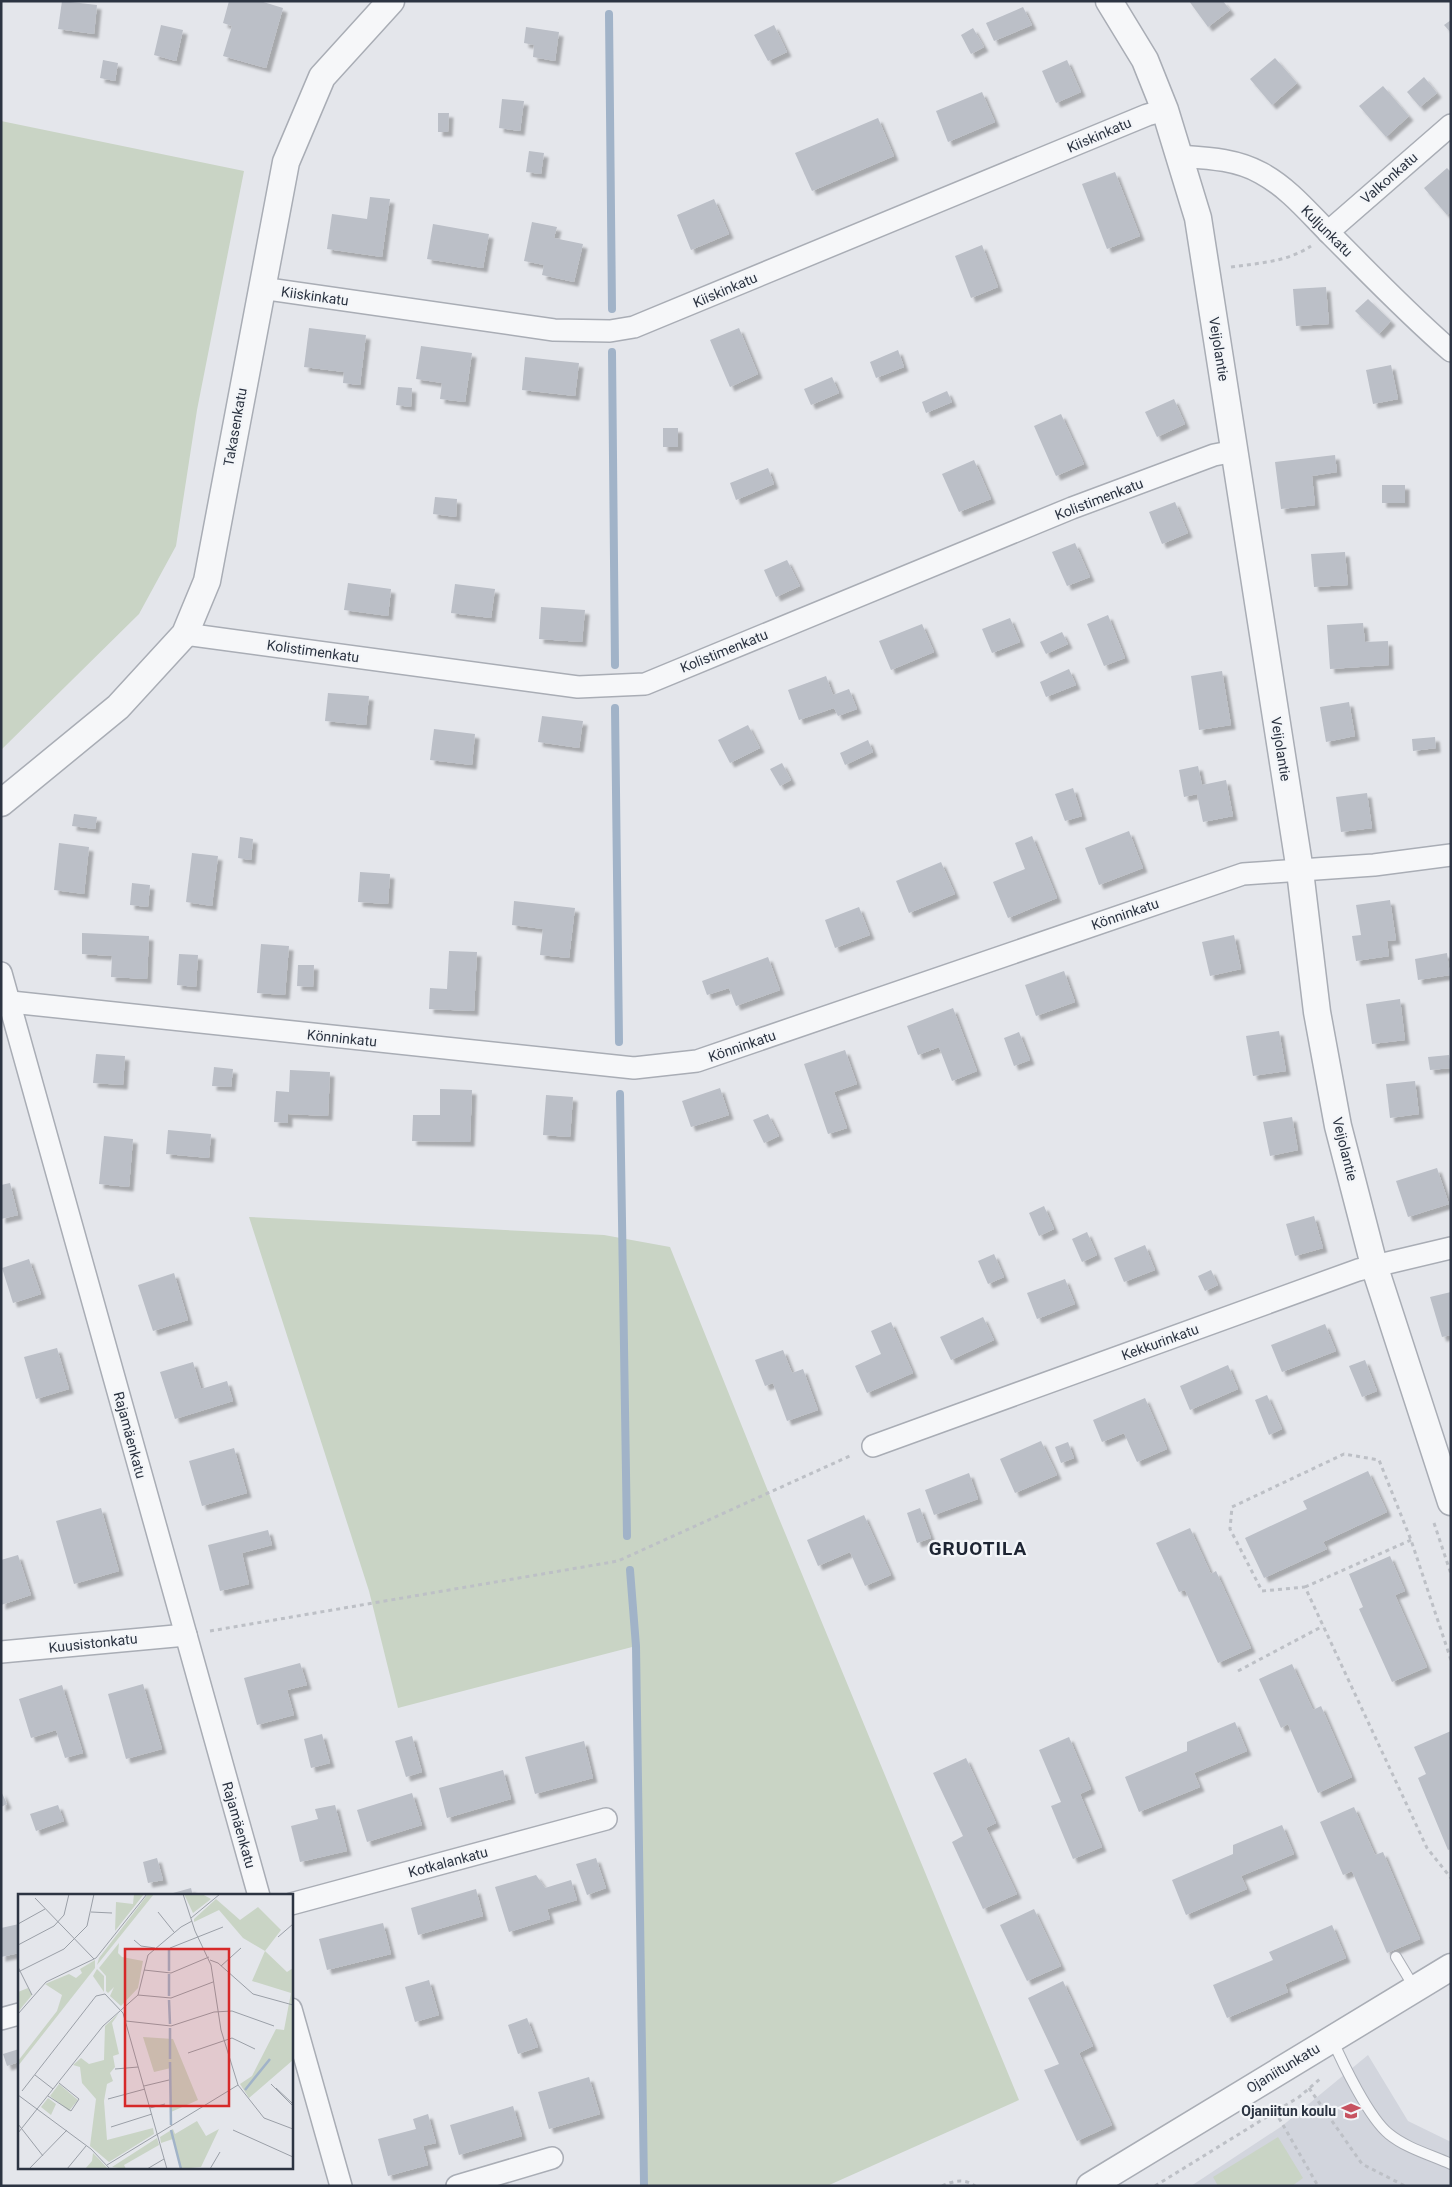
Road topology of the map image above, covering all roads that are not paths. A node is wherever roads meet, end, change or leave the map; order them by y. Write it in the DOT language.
graph roads {
  1 [pos="391,1"];
  2 [pos="1109,1"];
  3 [pos="1164,110"];
  4 [pos="1451,125"];
  5 [pos="1179,156"];
  6 [pos="1328,232"];
  7 [pos="261,288"];
  8 [pos="1451,351"];
  9 [pos="1235,450"];
  10 [pos="185,634"];
  11 [pos="1,803"];
  12 [pos="1451,855"];
  13 [pos="1300,871"];
  14 [pos="1,973"];
  15 [pos="11,1002"];
  16 [pos="1451,1248"];
  17 [pos="1374,1265"];
  18 [pos="873,1446"];
  19 [pos="1451,1502"];
  20 [pos="186,1635"];
  21 [pos="1,1652"];
  22 [pos="606,1820"];
  23 [pos="259,1894"];
  24 [pos="292,1904"];
  25 [pos="1396,1957"];
  26 [pos="1451,1967"];
  27 [pos="1414,1987"];
  28 [pos="292,2013"];
  29 [pos="18,2014"];
  30 [pos="1,2019"];
  31 [pos="1332,2038"];
  32 [pos="552,2158"];
  33 [pos="1451,2164"];
  34 [pos="341,2186"];
  35 [pos="457,2186"];
  36 [pos="1090,2186"];
  1 -- 7 [label="street, Takasenkatu"];
  2 -- 3 [label="street, Veijolantie"];
  3 -- 5 [label="street, Veijolantie"];
  3 -- 7 [label="street, Kiiskinkatu"];
  4 -- 6 [label="street, Valkonkatu"];
  5 -- 6 [label="street, Kuljunkatu"];
  5 -- 9 [label="street, Veijolantie"];
  6 -- 8 [label="street, Kuljunkatu"];
  7 -- 10 [label="street, Takasenkatu"];
  9 -- 10 [label="street, Kolistimenkatu"];
  9 -- 13 [label="street, Veijolantie"];
  10 -- 11 [label="street, Takasenkatu"];
  12 -- 13 [label="street, Könninkatu"];
  13 -- 15 [label="street, Könninkatu"];
  13 -- 17 [label="street, Veijolantie"];
  14 -- 15 [label="street, Rajamäenkatu"];
  15 -- 20 [label="street, Rajamäenkatu"];
  16 -- 17 [label="street, Kekkurinkatu"];
  17 -- 18 [label="street, Kekkurinkatu"];
  17 -- 19 [label="street, Veijolantie"];
  20 -- 21 [label="street, Kuusistonkatu"];
  20 -- 23 [label="street, Rajamäenkatu"];
  22 -- 24 [label="street, Kotkalankatu"];
  25 -- 27 [label="lane"];
  26 -- 27 [label="street, Ojaniitunkatu"];
  27 -- 31 [label="street, Ojaniitunkatu"];
  28 -- 34 [label="street"];
  29 -- 30 [label="street"];
  31 -- 33 [label="lane"];
  31 -- 36 [label="street, Ojaniitunkatu"];
  32 -- 35 [label="street"];
}
